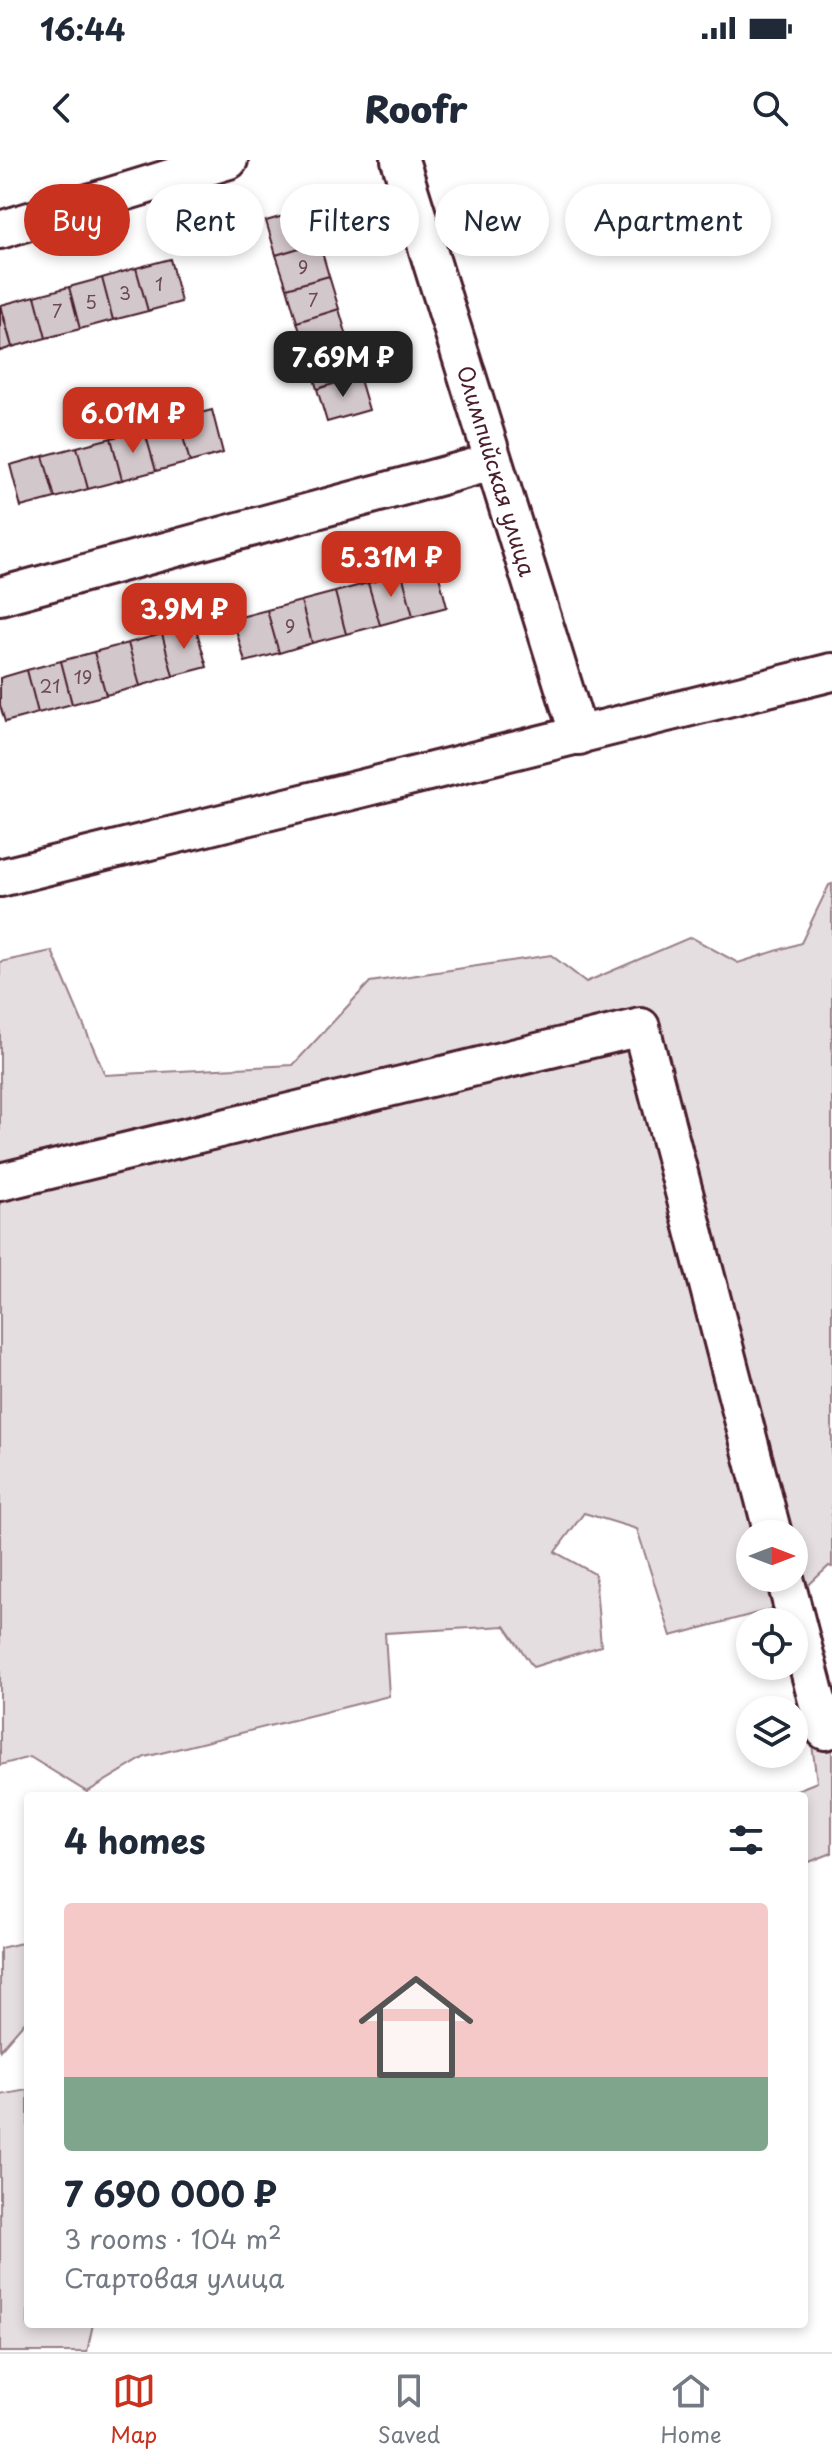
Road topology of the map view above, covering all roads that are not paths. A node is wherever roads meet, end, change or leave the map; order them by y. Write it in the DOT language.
graph roads {
  1 [pos="229,160"];
  2 [pos="400,160"];
  3 [pos="0,230"];
  4 [pos="493,462"];
  5 [pos="0,596"];
  6 [pos="832,672"];
  7 [pos="579,736"];
  8 [pos="0,878"];
  9 [pos="0,1182"];
  10 [pos="769,1520"];
  11 [pos="789,1592"];
  12 [pos="832,1729"];
  1 -- 3 [label="street"];
  2 -- 4 [label="street, Олимпийская улица"];
  4 -- 5 [label="street"];
  4 -- 7 [label="street, Олимпийская улица"];
  6 -- 7 [label="street"];
  7 -- 8 [label="street"];
  9 -- 10 [label="street"];
  11 -- 12 [label="street"];
}
